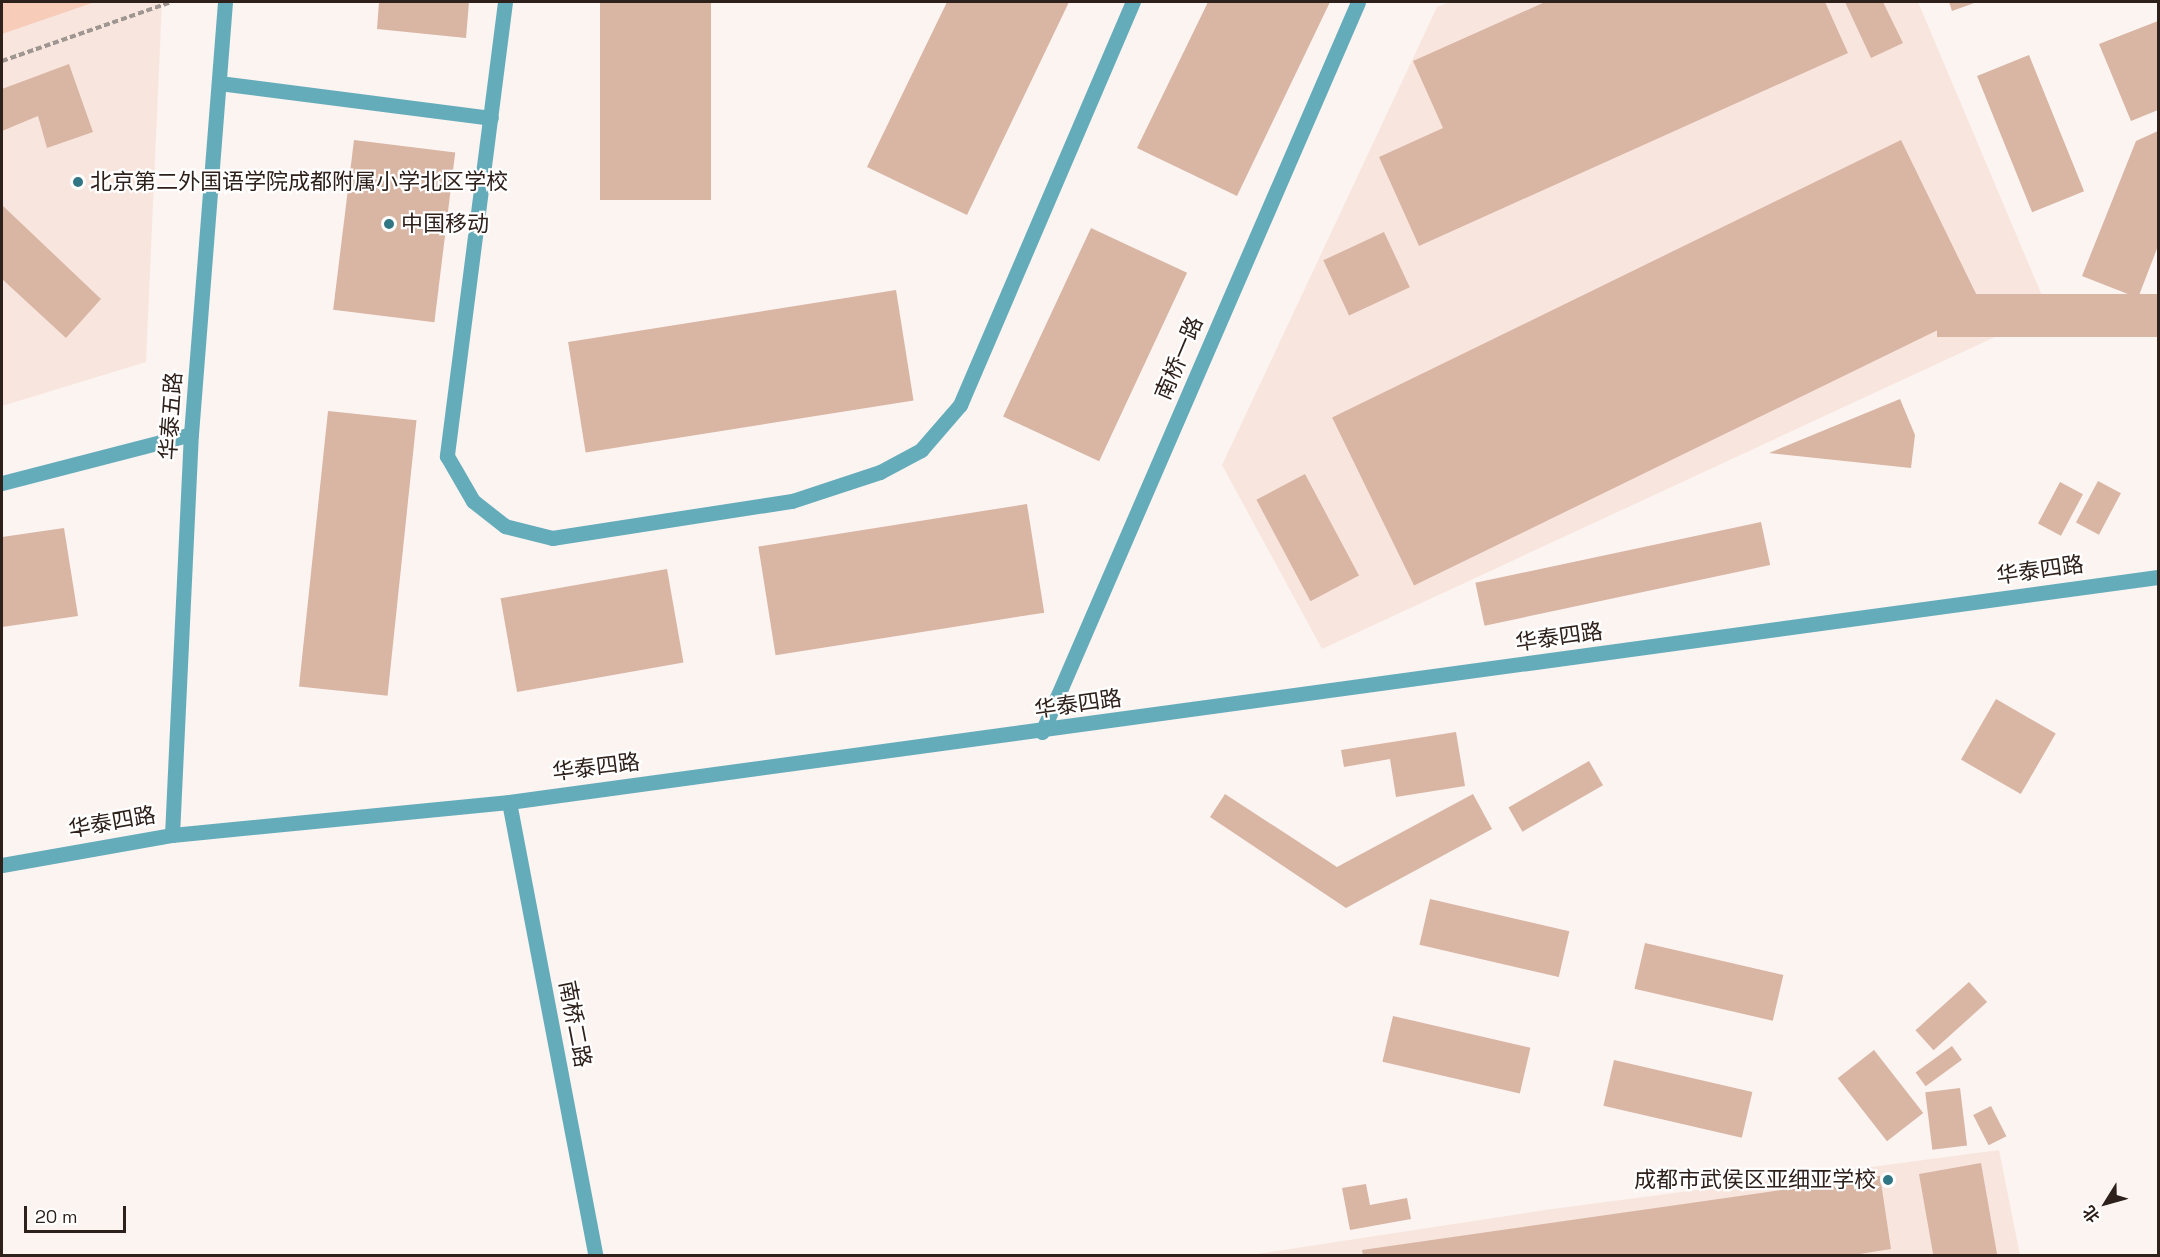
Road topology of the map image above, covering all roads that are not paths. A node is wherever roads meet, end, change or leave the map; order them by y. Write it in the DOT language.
graph roads {
  1 [pos="225,2"];
  2 [pos="505,2"];
  3 [pos="1133,2"];
  4 [pos="1358,2"];
  5 [pos="219,83"];
  6 [pos="491,118"];
  7 [pos="191,434"];
  8 [pos="2,483"];
  9 [pos="2158,576"];
  10 [pos="1042,732"];
  11 [pos="508,802"];
  12 [pos="172,835"];
  13 [pos="2,865"];
  14 [pos="596,1256"];
  1 -- 5 [label="street, 华泰五路"];
  2 -- 6 [label="street"];
  3 -- 6 [label="street"];
  4 -- 10 [label="street, 南桥一路"];
  5 -- 6 [label="street"];
  5 -- 7 [label="street, 华泰五路"];
  7 -- 8 [label="street"];
  7 -- 12 [label="street, 华泰五路"];
  9 -- 10 [label="street, 华泰四路"];
  10 -- 11 [label="street, 华泰四路"];
  11 -- 12 [label="street, 华泰四路"];
  11 -- 14 [label="street, 南桥二路"];
  12 -- 13 [label="street, 华泰四路"];
}
